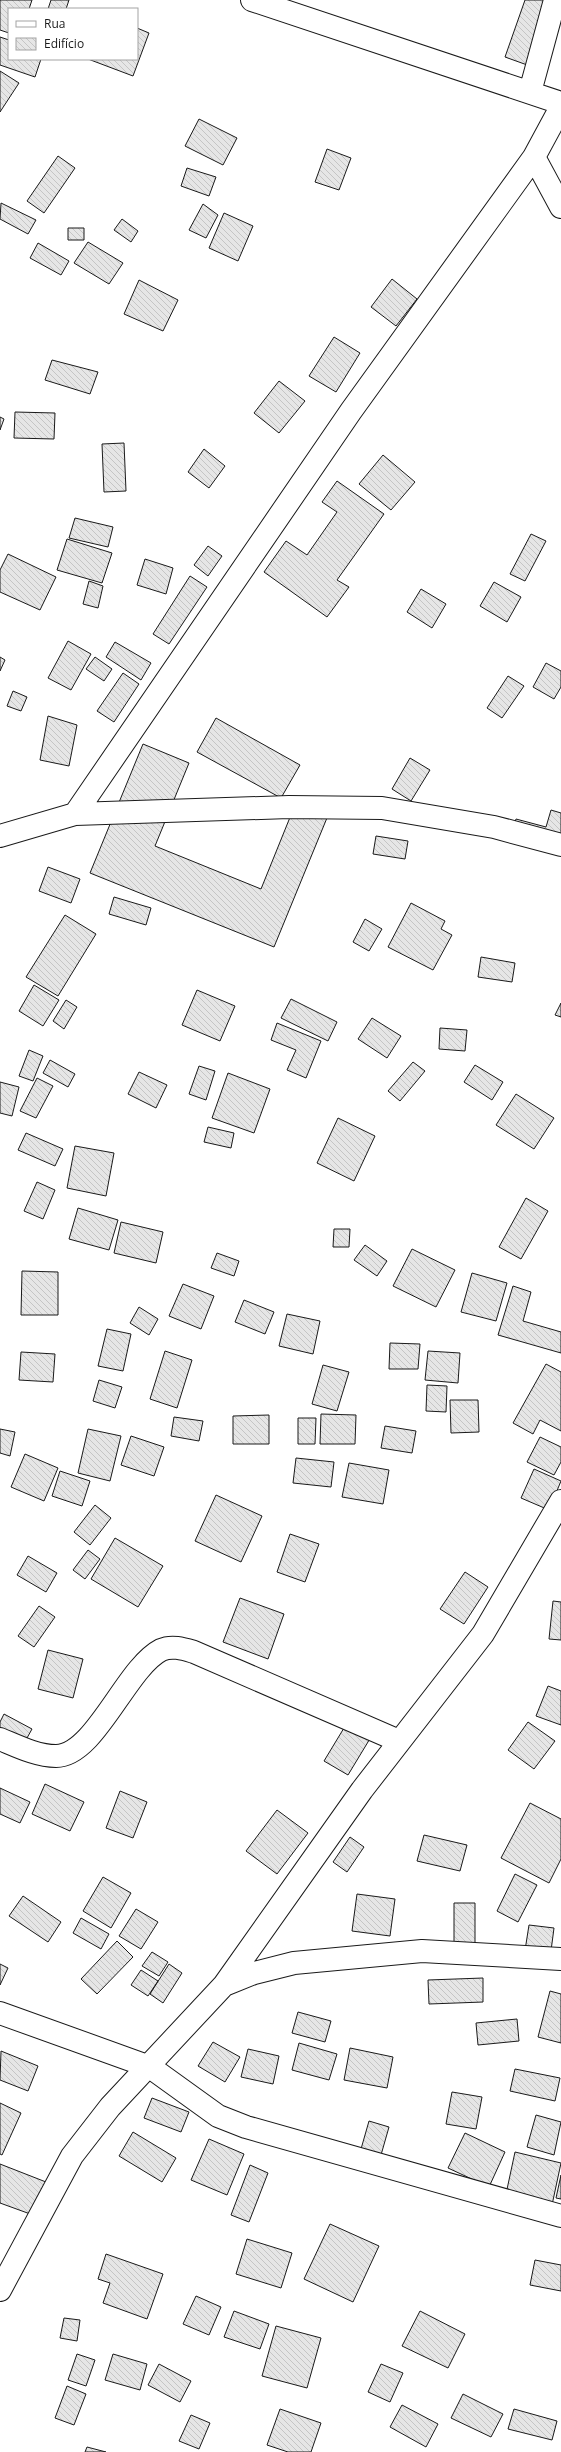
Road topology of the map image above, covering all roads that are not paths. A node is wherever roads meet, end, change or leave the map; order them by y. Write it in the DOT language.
graph roads {
  1 [pos="252,0"];
  2 [pos="555,0"];
  3 [pos="530,92"];
  4 [pos="561,103"];
  5 [pos="561,107"];
  6 [pos="534,157"];
  7 [pos="561,207"];
  8 [pos="75,814"];
  9 [pos="0,836"];
  10 [pos="561,845"];
  11 [pos="561,1501"];
  12 [pos="0,1740"];
  13 [pos="399,1741"];
  14 [pos="561,1959"];
  15 [pos="224,1985"];
  16 [pos="0,2013"];
  17 [pos="150,2067"];
  18 [pos="561,2216"];
  19 [pos="0,2290"];
  1 -- 3 [label="street"];
  2 -- 3 [label="street"];
  3 -- 4 [label="street"];
  5 -- 6 [label="street"];
  6 -- 7 [label="street"];
  6 -- 8 [label="street"];
  8 -- 9 [label="street"];
  8 -- 10 [label="street"];
  11 -- 13 [label="street"];
  12 -- 13 [label="street"];
  13 -- 15 [label="street"];
  14 -- 15 [label="street"];
  15 -- 17 [label="street"];
  16 -- 17 [label="street"];
  17 -- 18 [label="street"];
  17 -- 19 [label="street"];
}
